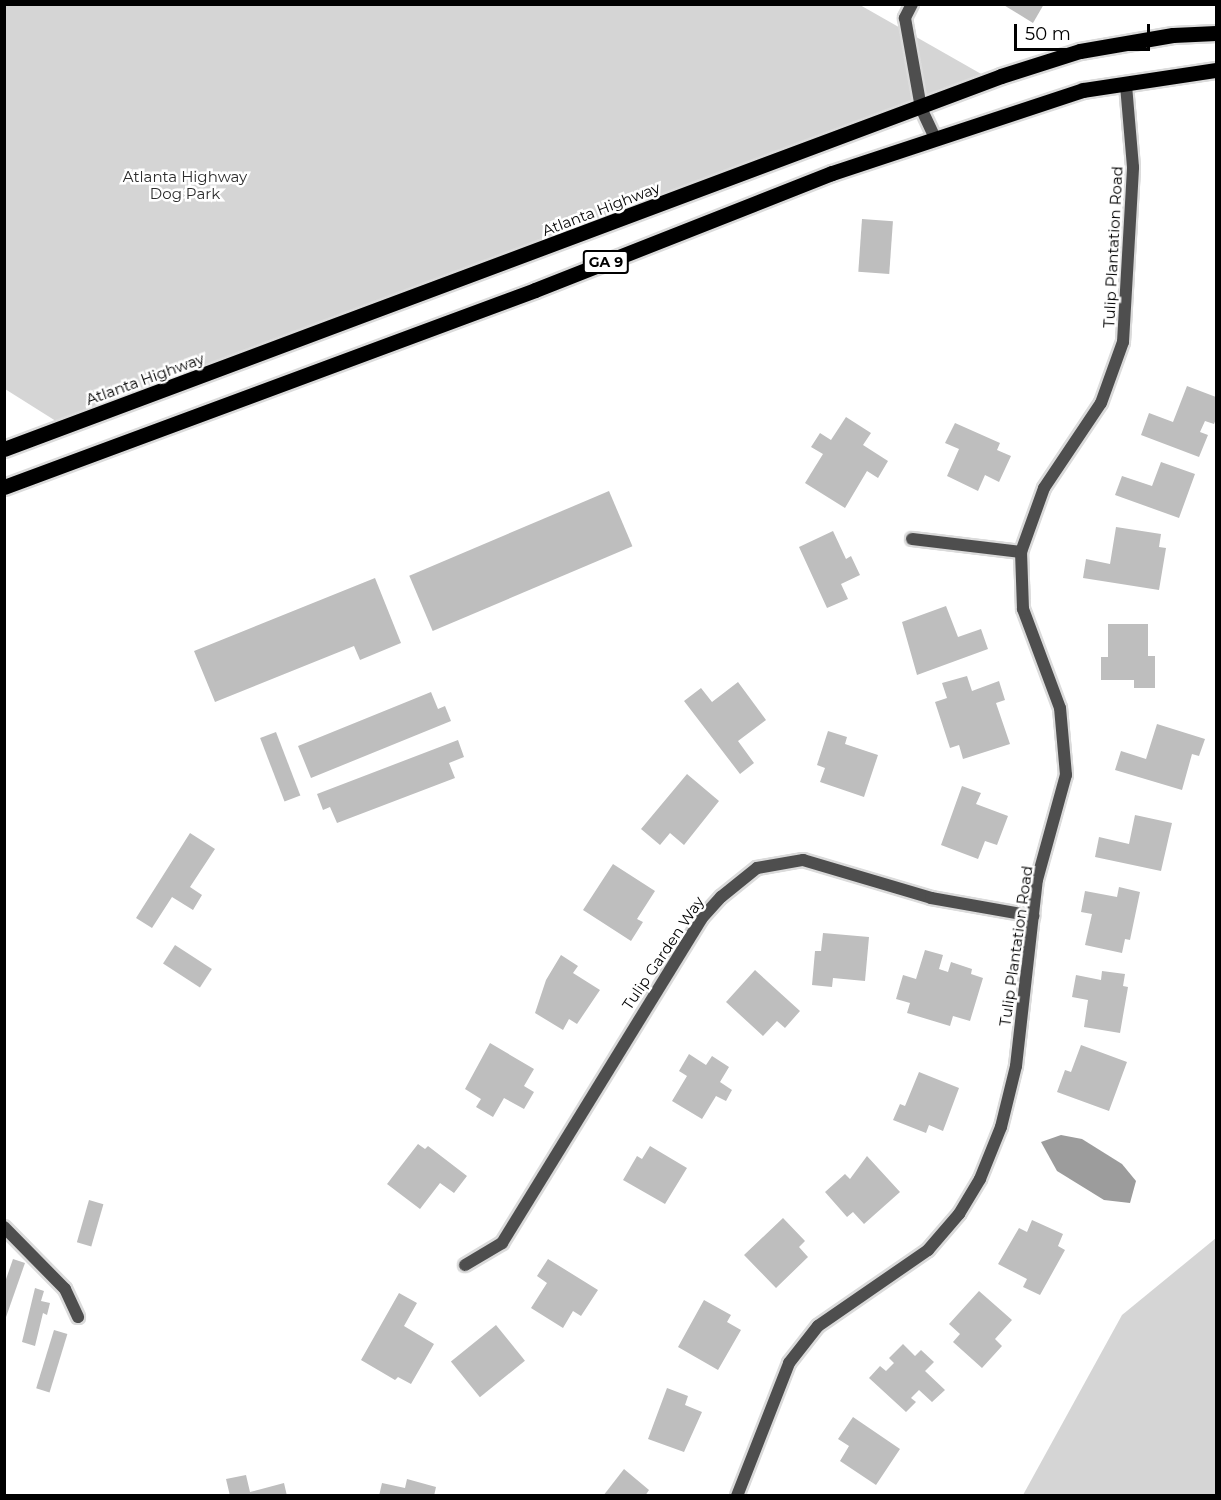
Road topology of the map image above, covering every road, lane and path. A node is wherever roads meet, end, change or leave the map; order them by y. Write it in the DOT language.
graph roads {
  1 [pos="912,4"];
  2 [pos="1216,33"];
  3 [pos="1216,70"];
  4 [pos="1126,85"];
  5 [pos="921,108"];
  6 [pos="935,138"];
  7 [pos="4,449"];
  8 [pos="4,487"];
  9 [pos="912,539"];
  10 [pos="1021,552"];
  11 [pos="1033,916"];
  12 [pos="4,1227"];
  13 [pos="465,1265"];
  14 [pos="78,1317"];
  15 [pos="737,1496"];
  1 -- 5 [label="street"];
  2 -- 5 [label="main road, Atlanta Highway / GA 9"];
  3 -- 4 [label="main road, GA 9"];
  4 -- 6 [label="main road, GA 9"];
  4 -- 10 [label="street, Tulip Plantation Road"];
  5 -- 6 [label="street"];
  5 -- 7 [label="main road, Atlanta Highway / GA 9"];
  6 -- 8 [label="main road, GA 9"];
  9 -- 10 [label="street"];
  10 -- 11 [label="street, Tulip Plantation Road"];
  11 -- 13 [label="street, Tulip Garden Way"];
  11 -- 15 [label="street, Tulip Plantation Road"];
  12 -- 14 [label="street"];
}
